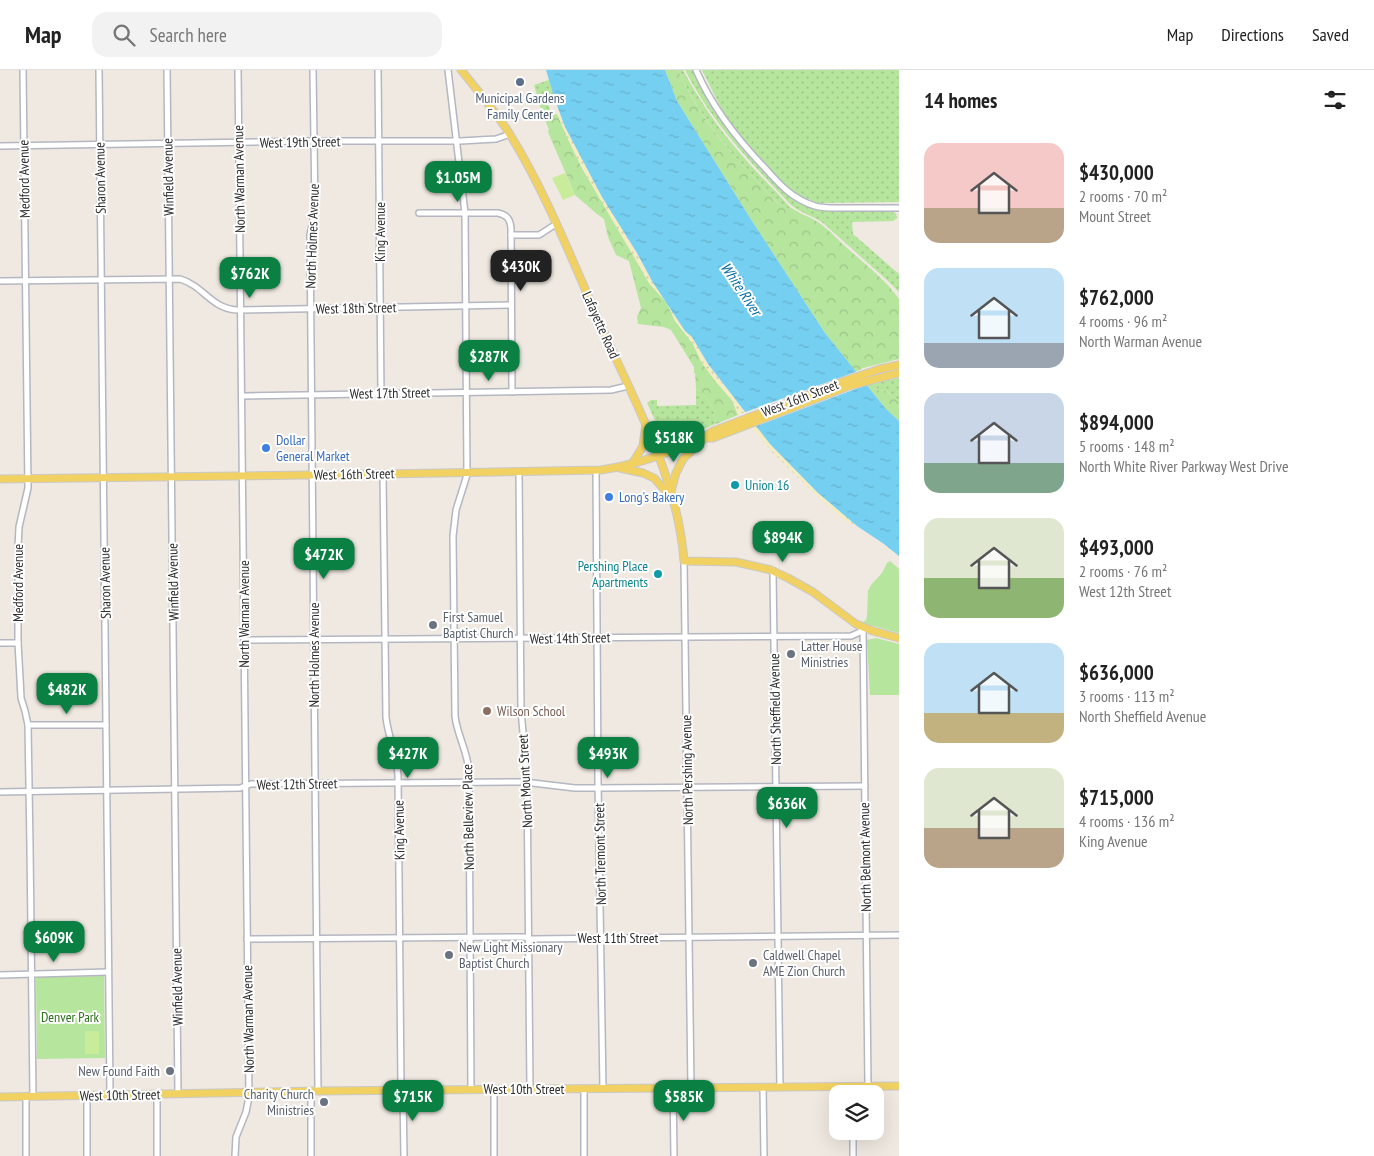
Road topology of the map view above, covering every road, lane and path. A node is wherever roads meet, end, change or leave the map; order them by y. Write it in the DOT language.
graph roads {
  1 [pos="23,70"];
  2 [pos="99,70"];
  3 [pos="167,70"];
  4 [pos="238,70"];
  5 [pos="314,70"];
  6 [pos="378,70"];
  7 [pos="448,70"];
  8 [pos="461,70"];
  9 [pos="696,70"];
  10 [pos="510,134"];
  11 [pos="379,141"];
  12 [pos="456,141"];
  13 [pos="314,142"];
  14 [pos="238,143"];
  15 [pos="168,144"];
  16 [pos="100,145"];
  17 [pos="0,146"];
  18 [pos="24,146"];
  19 [pos="899,208"];
  20 [pos="419,213"];
  21 [pos="465,213"];
  22 [pos="556,224"];
  23 [pos="511,235"];
  24 [pos="170,278"];
  25 [pos="101,279"];
  26 [pos="25,280"];
  27 [pos="0,281"];
  28 [pos="511,305"];
  29 [pos="465,306"];
  30 [pos="380,308"];
  31 [pos="241,309"];
  32 [pos="310,309"];
  33 [pos="899,365"];
  34 [pos="899,373"];
  35 [pos="628,386"];
  36 [pos="466,392"];
  37 [pos="512,392"];
  38 [pos="381,394"];
  39 [pos="311,395"];
  40 [pos="242,396"];
  41 [pos="646,425"];
  42 [pos="722,430"];
  43 [pos="704,438"];
  44 [pos="659,456"];
  45 [pos="632,464"];
  46 [pos="617,467"];
  47 [pos="596,470"];
  48 [pos="467,472"];
  49 [pos="519,472"];
  50 [pos="383,474"];
  51 [pos="312,475"];
  52 [pos="242,476"];
  53 [pos="172,477"];
  54 [pos="104,478"];
  55 [pos="0,479"];
  56 [pos="28,479"];
  57 [pos="671,491"];
  58 [pos="674,500"];
  59 [pos="684,560"];
  60 [pos="773,571"];
  61 [pos="863,628"];
  62 [pos="686,636"];
  63 [pos="774,636"];
  64 [pos="597,637"];
  65 [pos="520,638"];
  66 [pos="899,638"];
  67 [pos="385,639"];
  68 [pos="454,639"];
  69 [pos="244,640"];
  70 [pos="314,640"];
  71 [pos="0,644"];
  72 [pos="18,644"];
  73 [pos="28,725"];
  74 [pos="106,725"];
  75 [pos="470,782"];
  76 [pos="527,782"];
  77 [pos="315,783"];
  78 [pos="398,783"];
  79 [pos="245,786"];
  80 [pos="776,786"];
  81 [pos="865,786"];
  82 [pos="688,787"];
  83 [pos="599,788"];
  84 [pos="175,789"];
  85 [pos="107,790"];
  86 [pos="29,791"];
  87 [pos="0,792"];
  88 [pos="899,935"];
  89 [pos="866,936"];
  90 [pos="470,937"];
  91 [pos="778,937"];
  92 [pos="317,938"];
  93 [pos="400,938"];
  94 [pos="528,938"];
  95 [pos="601,938"];
  96 [pos="689,938"];
  97 [pos="247,939"];
  98 [pos="108,972"];
  99 [pos="32,974"];
  100 [pos="0,975"];
  101 [pos="868,1085"];
  102 [pos="884,1086"];
  103 [pos="899,1086"];
  104 [pos="763,1087"];
  105 [pos="780,1087"];
  106 [pos="673,1088"];
  107 [pos="691,1088"];
  108 [pos="829,1088"];
  109 [pos="530,1089"];
  110 [pos="584,1089"];
  111 [pos="603,1089"];
  112 [pos="403,1090"];
  113 [pos="471,1090"];
  114 [pos="494,1090"];
  115 [pos="315,1091"];
  116 [pos="249,1092"];
  117 [pos="157,1094"];
  118 [pos="178,1094"];
  119 [pos="110,1095"];
  120 [pos="87,1096"];
  121 [pos="0,1097"];
  122 [pos="29,1097"];
  123 [pos="853,1140"];
  124 [pos="26,1156"];
  125 [pos="87,1156"];
  126 [pos="158,1156"];
  127 [pos="235,1156"];
  128 [pos="311,1156"];
  129 [pos="404,1156"];
  130 [pos="494,1156"];
  131 [pos="584,1156"];
  132 [pos="674,1156"];
  133 [pos="764,1156"];
  134 [pos="853,1156"];
  1 -- 18 [label="street, Medford Avenue"];
  2 -- 16 [label="street, Sharon Avenue"];
  3 -- 15 [label="street, Winfield Avenue"];
  4 -- 14 [label="street, North Warman Avenue"];
  5 -- 13 [label="street, North Holmes Avenue"];
  6 -- 11 [label="street, King Avenue"];
  7 -- 12 [label="street, North Belleview Place"];
  8 -- 10 [label="main road, Lafayette Road"];
  9 -- 19 [label="street"];
  10 -- 12 [label="street, West 19th Street"];
  10 -- 22 [label="main road, Lafayette Road"];
  11 -- 12 [label="street, West 19th Street"];
  11 -- 13 [label="street, West 19th Street"];
  11 -- 30 [label="street, King Avenue"];
  12 -- 21 [label="street, North Belleview Place"];
  13 -- 14 [label="street, West 19th Street"];
  13 -- 32 [label="street, North Holmes Avenue"];
  14 -- 15 [label="street, West 19th Street"];
  14 -- 31 [label="street, North Warman Avenue"];
  15 -- 16 [label="street, West 19th Street"];
  15 -- 24 [label="street, Winfield Avenue"];
  16 -- 18 [label="street, West 19th Street"];
  16 -- 25 [label="street, Sharon Avenue"];
  17 -- 18 [label="street, West 19th Street"];
  18 -- 26 [label="street, Medford Avenue"];
  20 -- 21 [label="street"];
  21 -- 23 [label="street"];
  21 -- 29 [label="street, North Belleview Place"];
  22 -- 23 [label="street"];
  22 -- 35 [label="main road, Lafayette Road"];
  23 -- 28 [label="street"];
  24 -- 25 [label="street, West 18th Street"];
  24 -- 31 [label="street, West 18th Street"];
  24 -- 53 [label="street, Winfield Avenue"];
  25 -- 26 [label="street, West 18th Street"];
  25 -- 54 [label="street, Sharon Avenue"];
  26 -- 27 [label="street, West 18th Street"];
  26 -- 56 [label="street, Medford Avenue"];
  28 -- 29 [label="street, West 18th Street"];
  28 -- 37 [label="street"];
  29 -- 30 [label="street, West 18th Street"];
  29 -- 36 [label="street, North Belleview Place"];
  30 -- 32 [label="street, West 18th Street"];
  30 -- 38 [label="street, King Avenue"];
  31 -- 32 [label="street, West 18th Street"];
  31 -- 40 [label="street, North Warman Avenue"];
  32 -- 39 [label="street, North Holmes Avenue"];
  33 -- 42 [label="main road, West 16th Street"];
  34 -- 42 [label="main road, West 16th Street"];
  35 -- 37 [label="street, West 17th Street"];
  35 -- 41 [label="main road, Lafayette Road"];
  36 -- 37 [label="street, West 17th Street"];
  36 -- 38 [label="street, West 17th Street"];
  36 -- 48 [label="street, North Belleview Place"];
  38 -- 39 [label="street, West 17th Street"];
  39 -- 40 [label="street, West 17th Street"];
  39 -- 51 [label="street, North Holmes Avenue"];
  40 -- 52 [label="street, North Warman Avenue"];
  41 -- 43 [label="main road"];
  41 -- 44 [label="main road, Lafayette Road"];
  41 -- 45 [label="main road"];
  42 -- 43 [label="main road, West 16th Street"];
  43 -- 44 [label="main road, West 16th Street"];
  43 -- 57 [label="main road"];
  44 -- 45 [label="main road, West 16th Street"];
  44 -- 57 [label="main road, North Pershing Avenue"];
  45 -- 46 [label="main road, West 16th Street"];
  46 -- 47 [label="main road, West 16th Street"];
  46 -- 58 [label="main road"];
  47 -- 49 [label="main road, West 16th Street"];
  47 -- 64 [label="street, North Tremont Street"];
  48 -- 49 [label="main road, West 16th Street"];
  48 -- 50 [label="main road, West 16th Street"];
  48 -- 68 [label="street, North Belleview Place"];
  49 -- 65 [label="street, North Mount Street"];
  50 -- 51 [label="main road, West 16th Street"];
  50 -- 67 [label="street, King Avenue"];
  51 -- 52 [label="main road, West 16th Street"];
  51 -- 70 [label="street, North Holmes Avenue"];
  52 -- 53 [label="main road, West 16th Street"];
  52 -- 69 [label="street, North Warman Avenue"];
  53 -- 54 [label="main road, West 16th Street"];
  53 -- 84 [label="street, Winfield Avenue"];
  54 -- 56 [label="main road, West 16th Street"];
  54 -- 74 [label="street, Sharon Avenue"];
  55 -- 56 [label="main road, West 16th Street"];
  56 -- 72 [label="street, Medford Avenue"];
  57 -- 58 [label="main road, North Pershing Avenue"];
  58 -- 59 [label="main road, North Pershing Avenue"];
  59 -- 60 [label="main road"];
  59 -- 62 [label="street, North Pershing Avenue"];
  60 -- 61 [label="main road"];
  60 -- 63 [label="street, North Sheffield Avenue"];
  61 -- 63 [label="street, West 14th Street"];
  61 -- 66 [label="main road"];
  61 -- 81 [label="street, North Belmont Avenue"];
  62 -- 63 [label="street, West 14th Street"];
  62 -- 64 [label="street, West 14th Street"];
  62 -- 82 [label="street, North Pershing Avenue"];
  63 -- 80 [label="street, North Sheffield Avenue"];
  64 -- 65 [label="street, West 14th Street"];
  64 -- 83 [label="street, North Tremont Street"];
  65 -- 68 [label="street, West 14th Street"];
  65 -- 76 [label="street, North Mount Street"];
  67 -- 68 [label="street, West 14th Street"];
  67 -- 70 [label="street, West 14th Street"];
  67 -- 78 [label="street, King Avenue"];
  68 -- 75 [label="street, North Belleview Place"];
  69 -- 70 [label="street, West 14th Street"];
  69 -- 79 [label="street, North Warman Avenue"];
  70 -- 77 [label="street, North Holmes Avenue"];
  71 -- 72 [label="street"];
  72 -- 73 [label="street, Medford Avenue"];
  73 -- 74 [label="street"];
  73 -- 86 [label="street, Medford Avenue"];
  74 -- 85 [label="street, Sharon Avenue"];
  75 -- 76 [label="street, West 12th Street"];
  75 -- 78 [label="street, West 12th Street"];
  75 -- 90 [label="street, North Belleview Place"];
  76 -- 83 [label="street, West 12th Street"];
  76 -- 94 [label="street, North Mount Street"];
  77 -- 78 [label="street, West 12th Street"];
  77 -- 79 [label="street, West 12th Street"];
  77 -- 92 [label="street, North Holmes Avenue"];
  78 -- 93 [label="street, King Avenue"];
  79 -- 84 [label="street, West 12th Street"];
  79 -- 97 [label="street, North Warman Avenue"];
  80 -- 81 [label="street, West 12th Street"];
  80 -- 82 [label="street, West 12th Street"];
  80 -- 91 [label="street, North Sheffield Avenue"];
  81 -- 89 [label="street, North Belmont Avenue"];
  82 -- 83 [label="street, West 12th Street"];
  82 -- 96 [label="street, North Pershing Avenue"];
  83 -- 95 [label="street, North Tremont Street"];
  84 -- 85 [label="street, West 12th Street"];
  84 -- 118 [label="street, Winfield Avenue"];
  85 -- 86 [label="street, West 12th Street"];
  85 -- 98 [label="street, Sharon Avenue"];
  86 -- 87 [label="street, West 12th Street"];
  86 -- 99 [label="street, Medford Avenue"];
  88 -- 89 [label="street, West 11th Street"];
  89 -- 91 [label="street, West 11th Street"];
  89 -- 101 [label="street, North Belmont Avenue"];
  90 -- 93 [label="street, West 11th Street"];
  90 -- 94 [label="street, West 11th Street"];
  90 -- 113 [label="street, North Belleview Place"];
  91 -- 96 [label="street, West 11th Street"];
  91 -- 105 [label="street, North Sheffield Avenue"];
  92 -- 93 [label="street, West 11th Street"];
  92 -- 97 [label="street, West 11th Street"];
  92 -- 115 [label="street, North Holmes Avenue"];
  93 -- 112 [label="street, King Avenue"];
  94 -- 95 [label="street, West 11th Street"];
  94 -- 109 [label="street, North Mount Street"];
  95 -- 96 [label="street, West 11th Street"];
  95 -- 111 [label="street, North Tremont Street"];
  96 -- 107 [label="street, North Pershing Avenue"];
  97 -- 116 [label="street, North Warman Avenue"];
  98 -- 99 [label="street"];
  98 -- 119 [label="street, Sharon Avenue"];
  99 -- 100 [label="street"];
  99 -- 122 [label="street, Medford Avenue"];
  102 -- 103 [label="main road, West 10th Street"];
  104 -- 105 [label="main road, West 10th Street"];
  104 -- 107 [label="main road, West 10th Street"];
  104 -- 133 [label="street"];
  105 -- 108 [label="main road, West 10th Street"];
  106 -- 107 [label="main road, West 10th Street"];
  106 -- 111 [label="main road, West 10th Street"];
  106 -- 132 [label="street"];
  109 -- 110 [label="main road, West 10th Street"];
  109 -- 114 [label="main road, West 10th Street"];
  110 -- 111 [label="main road, West 10th Street"];
  110 -- 131 [label="street"];
  112 -- 113 [label="main road, West 10th Street"];
  112 -- 115 [label="main road, West 10th Street"];
  112 -- 129 [label="street, King Avenue"];
  113 -- 114 [label="main road, West 10th Street"];
  114 -- 130 [label="street"];
  115 -- 116 [label="main road, West 10th Street"];
  115 -- 128 [label="street, North Holmes Avenue"];
  116 -- 118 [label="main road, West 10th Street"];
  116 -- 127 [label="street, North Warman Avenue"];
  117 -- 118 [label="main road, West 10th Street"];
  117 -- 119 [label="main road, West 10th Street"];
  117 -- 126 [label="street"];
  119 -- 120 [label="main road, West 10th Street"];
  120 -- 122 [label="main road, West 10th Street"];
  120 -- 125 [label="street"];
  121 -- 122 [label="main road, West 10th Street"];
  122 -- 124 [label="street, Medford Avenue"];
  123 -- 134 [label="street"];
}
